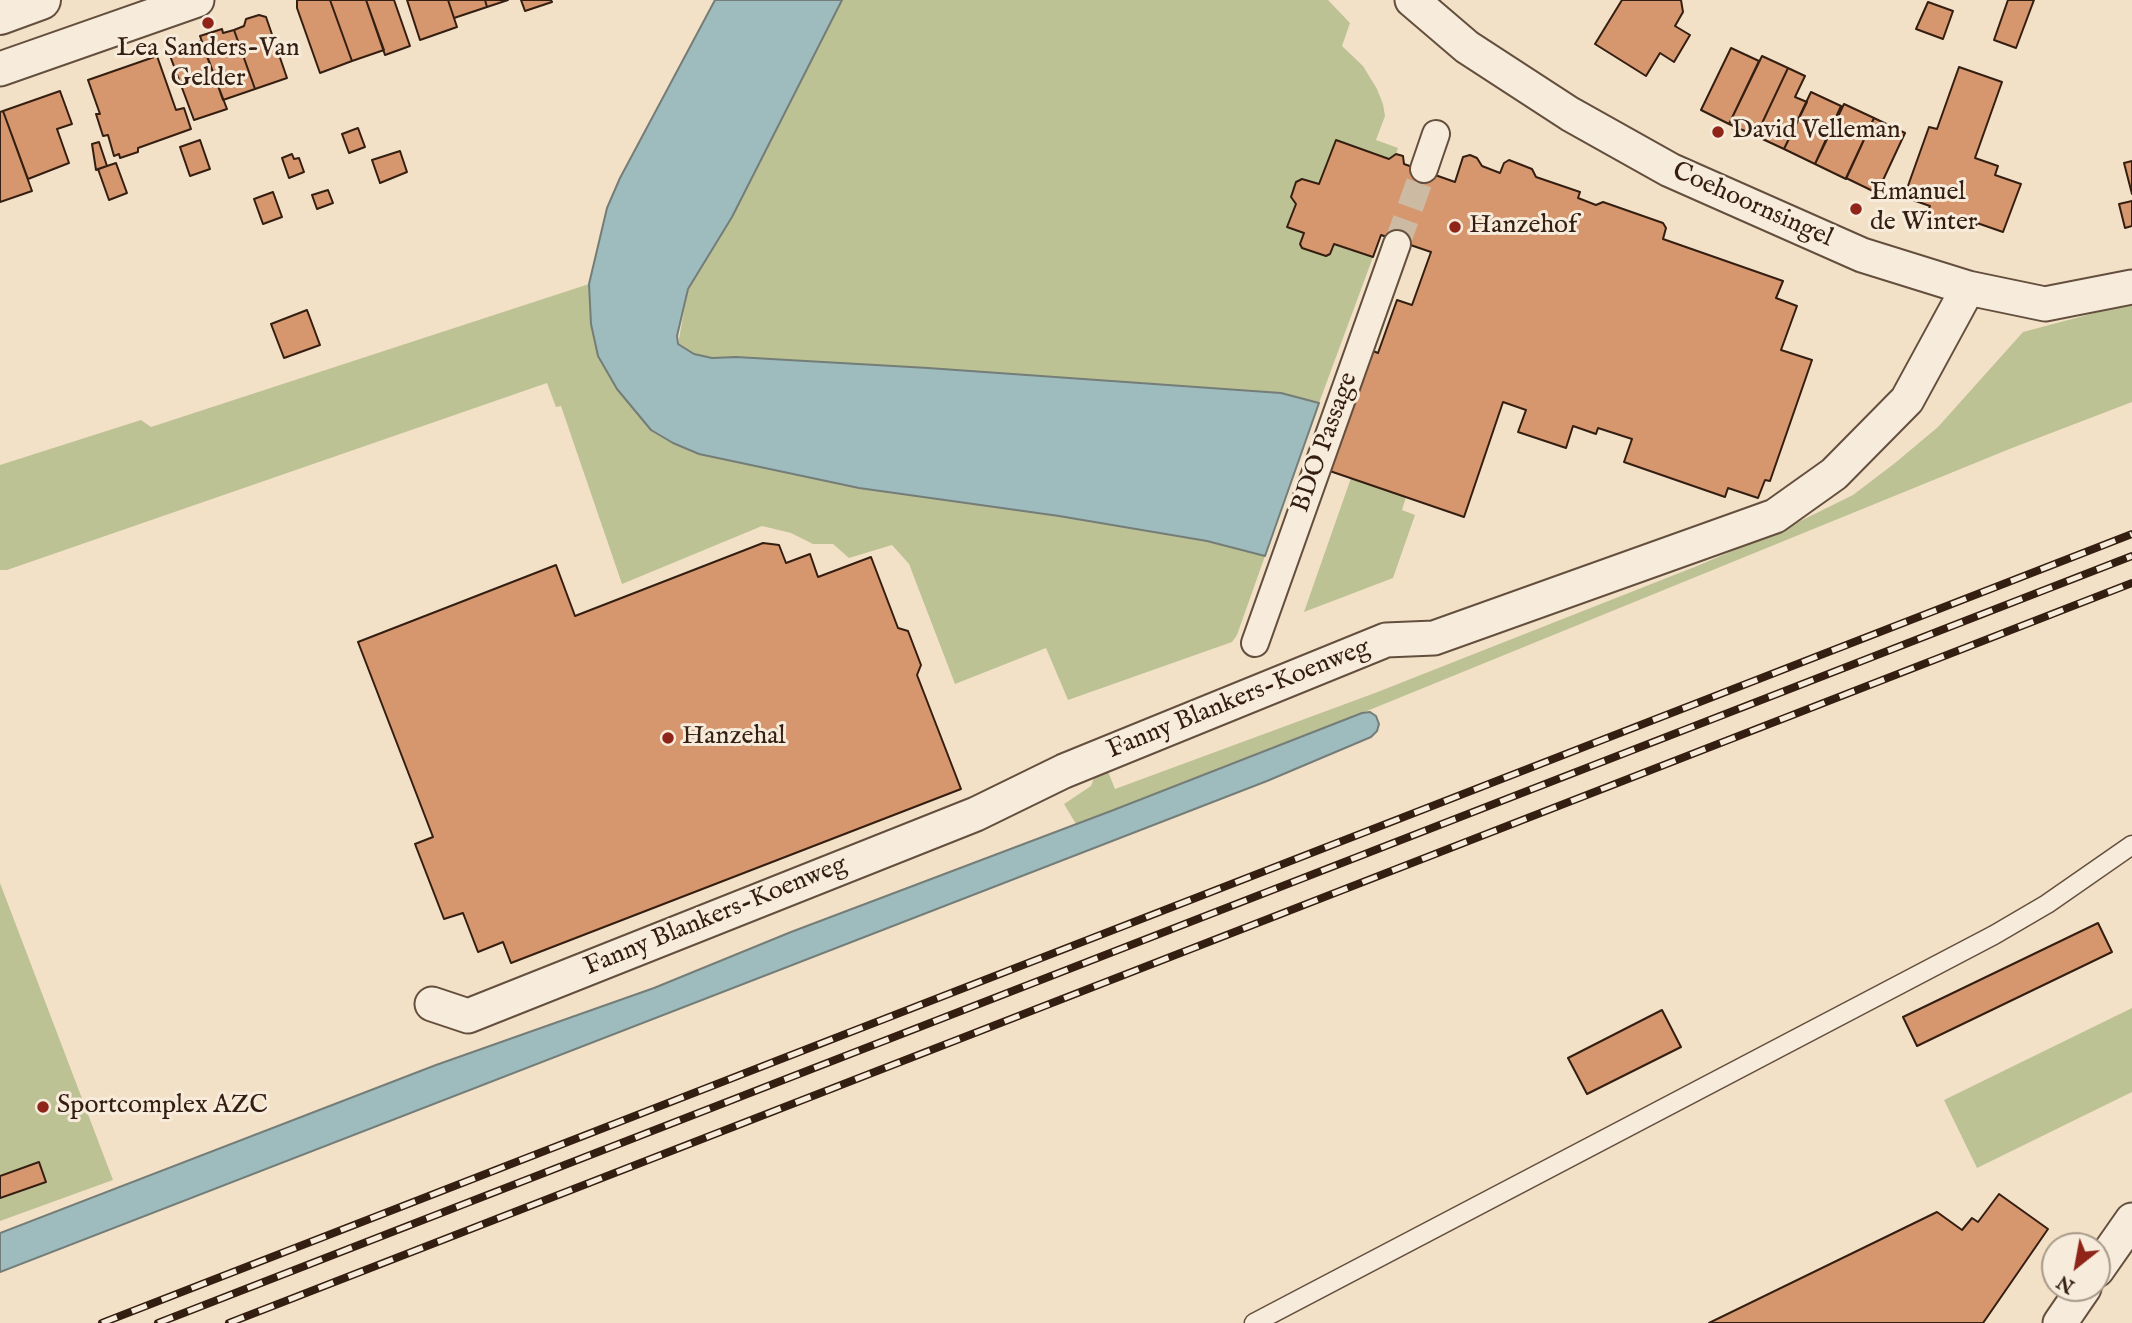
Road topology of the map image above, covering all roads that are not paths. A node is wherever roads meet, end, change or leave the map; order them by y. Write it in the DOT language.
graph roads {
  1 [pos="41,0"];
  2 [pos="197,0"];
  3 [pos="1412,0"];
  4 [pos="0,15"];
  5 [pos="0,69"];
  6 [pos="1436,134"];
  7 [pos="1424,169"];
  8 [pos="1397,244"];
  9 [pos="2132,287"];
  10 [pos="1968,288"];
  11 [pos="1255,643"];
  12 [pos="2132,845"];
  13 [pos="432,1004"];
  14 [pos="2132,1220"];
  15 [pos="2111,1250"];
  16 [pos="2074,1302"];
  17 [pos="1254,1323"];
  18 [pos="2060,1323"];
  1 -- 4 [label="street"];
  2 -- 5 [label="street"];
  3 -- 10 [label="street, Coehoornsingel"];
  6 -- 7 [label="street"];
  8 -- 11 [label="street, BDO Passage"];
  9 -- 10 [label="street, Coehoornsingel"];
  10 -- 13 [label="street, Fanny Blankers-Koenweg"];
  12 -- 17 [label="lane"];
  14 -- 15 [label="street"];
  16 -- 18 [label="street"];
}
